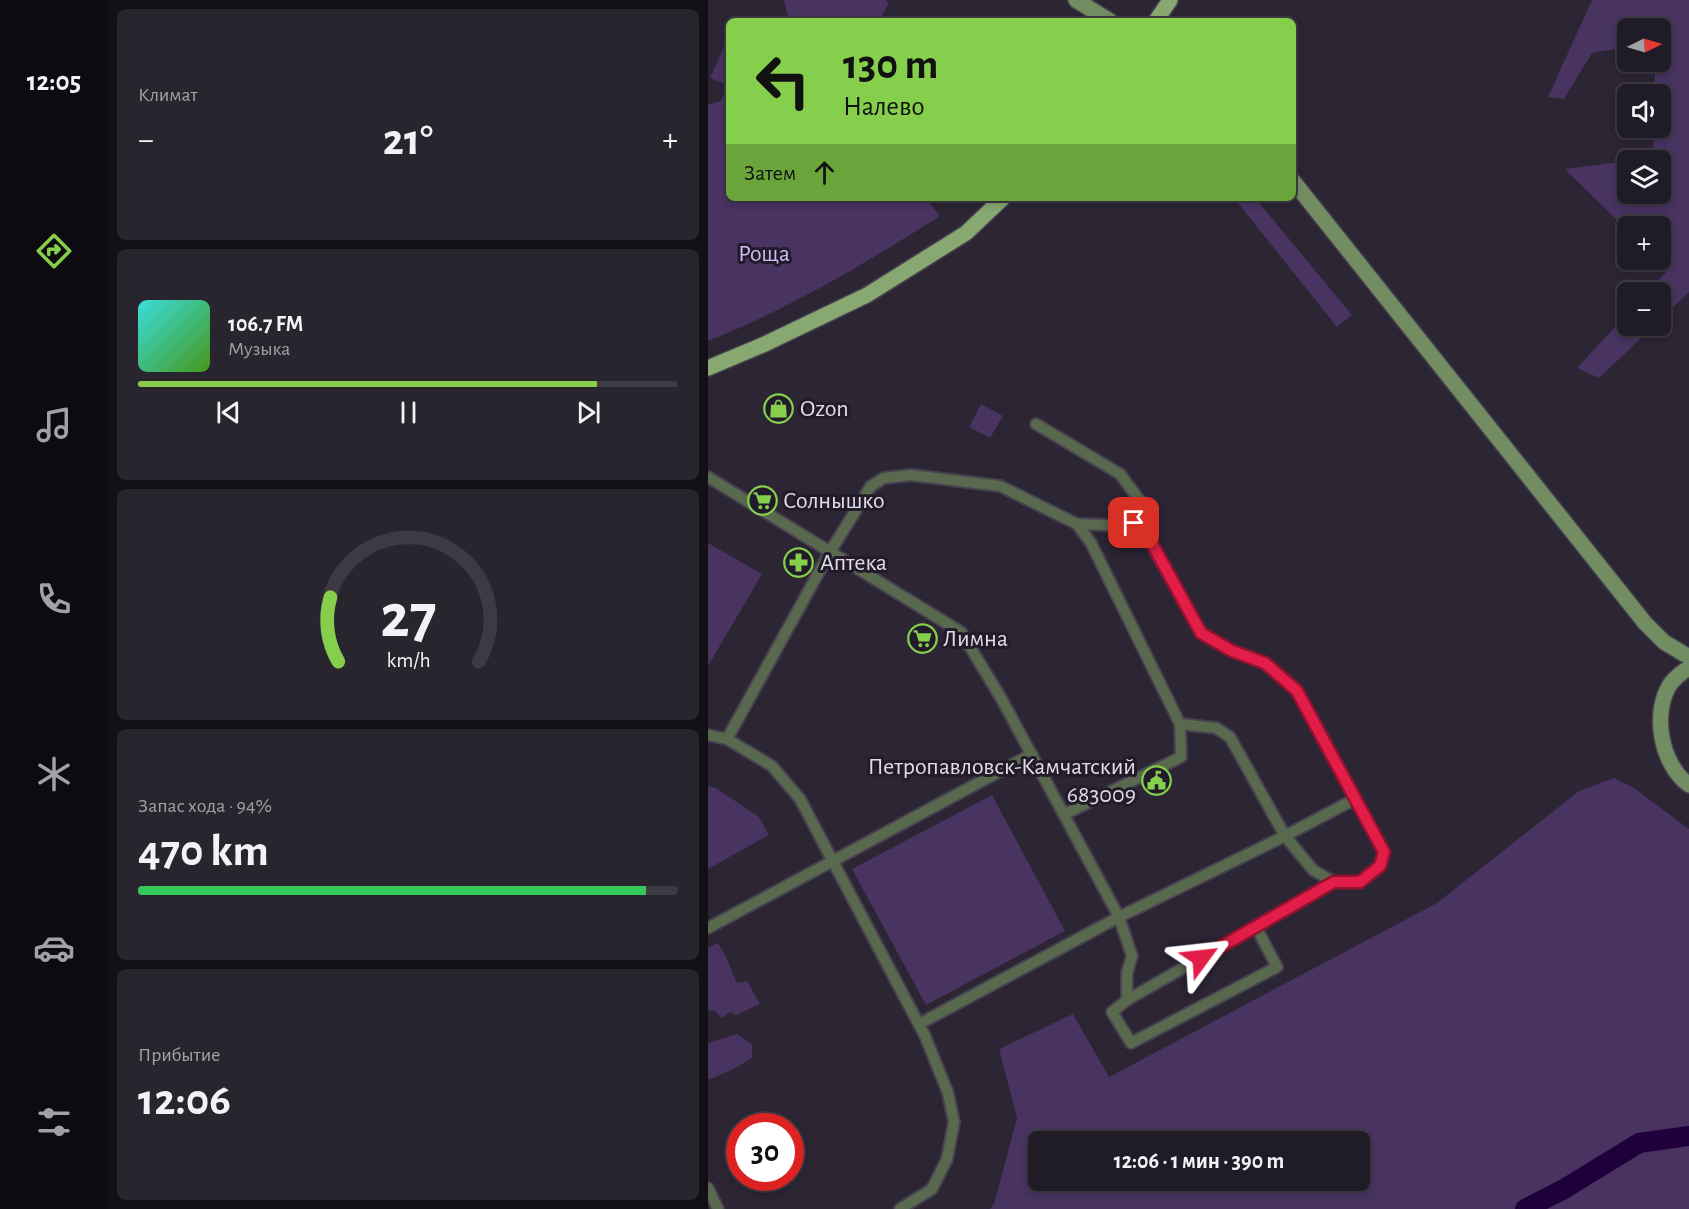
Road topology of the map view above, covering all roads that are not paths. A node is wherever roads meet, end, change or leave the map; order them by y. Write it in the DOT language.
graph roads {
  1 [pos="1076,0"];
  2 [pos="1170,0"];
  3 [pos="1105,18"];
  4 [pos="1158,18"];
  5 [pos="1296,185"];
  6 [pos="1000,201"];
  7 [pos="708,368"];
  8 [pos="1036,424"];
  9 [pos="708,477"];
  10 [pos="1134,523"];
  11 [pos="1077,524"];
  12 [pos="830,552"];
  13 [pos="1689,657"];
  14 [pos="1689,668"];
  15 [pos="1180,724"];
  16 [pos="708,735"];
  17 [pos="727,739"];
  18 [pos="1032,754"];
  19 [pos="1689,785"];
  20 [pos="1355,799"];
  21 [pos="1065,814"];
  22 [pos="1286,836"];
  23 [pos="833,862"];
  24 [pos="1334,882"];
  25 [pos="1119,917"];
  26 [pos="1256,927"];
  27 [pos="708,928"];
  28 [pos="1127,1000"];
  29 [pos="919,1024"];
  30 [pos="708,1188"];
  31 [pos="718,1209"];
  32 [pos="900,1209"];
  1 -- 3 [label="main road"];
  2 -- 4 [label="main road"];
  5 -- 13 [label="main road"];
  6 -- 7 [label="main road"];
  8 -- 10 [label="street"];
  9 -- 12 [label="street"];
  10 -- 11 [label="street"];
  10 -- 20 [label="street"];
  11 -- 12 [label="street"];
  11 -- 15 [label="street"];
  12 -- 17 [label="street"];
  12 -- 18 [label="street"];
  14 -- 19 [label="main road"];
  15 -- 21 [label="street"];
  15 -- 22 [label="street"];
  16 -- 17 [label="street"];
  17 -- 23 [label="street"];
  18 -- 21 [label="street"];
  18 -- 23 [label="street"];
  20 -- 22 [label="street"];
  20 -- 24 [label="street"];
  21 -- 25 [label="street"];
  22 -- 24 [label="street"];
  22 -- 25 [label="street"];
  23 -- 27 [label="street"];
  23 -- 29 [label="street"];
  24 -- 26 [label="street"];
  25 -- 28 [label="street"];
  25 -- 29 [label="street"];
  26 -- 28 [label="street"];
  26 -- 28 [label="street"];
  29 -- 32 [label="street"];
  30 -- 31 [label="street"];
}
